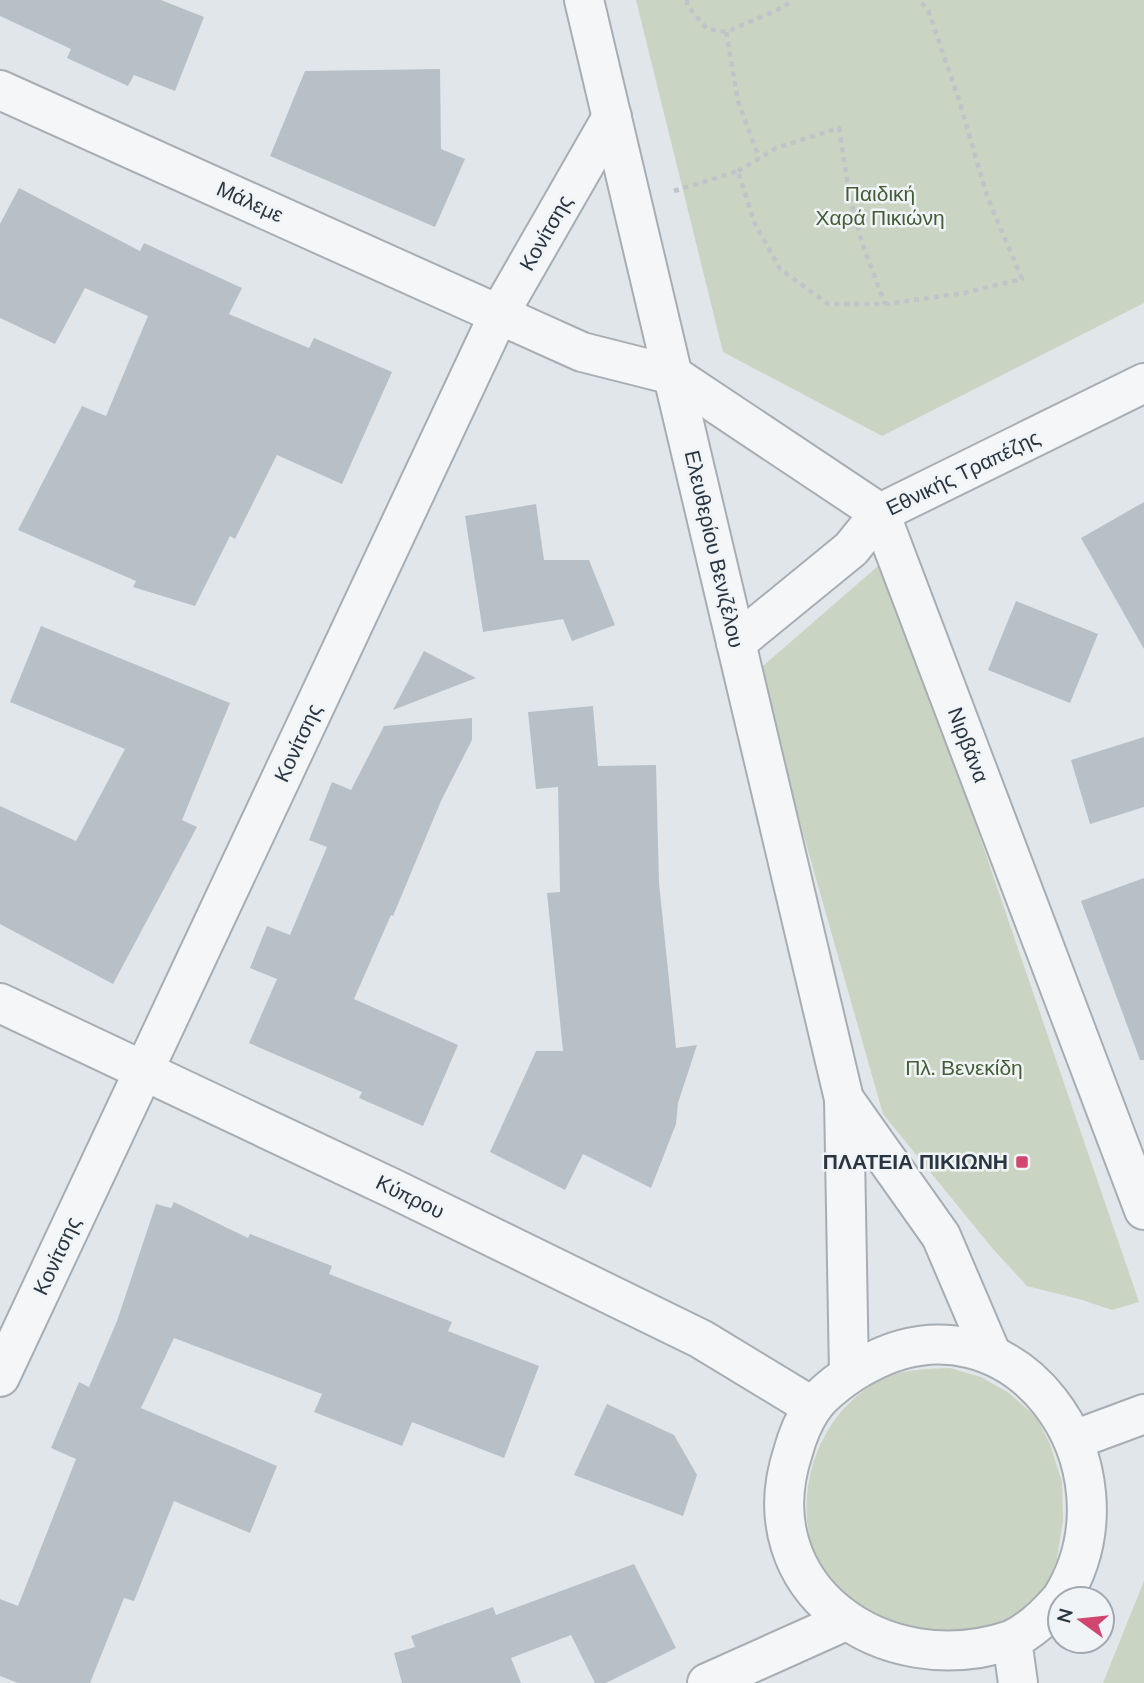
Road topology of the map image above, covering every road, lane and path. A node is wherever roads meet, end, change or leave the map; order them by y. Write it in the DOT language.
graph roads {
  1 [pos="584,0"];
  2 [pos="687,0"];
  3 [pos="792,0"];
  4 [pos="919,0"];
  5 [pos="726,32"];
  6 [pos="0,90"];
  7 [pos="612,117"];
  8 [pos="760,159"];
  9 [pos="738,171"];
  10 [pos="633,204"];
  11 [pos="885,304"];
  12 [pos="499,314"];
  13 [pos="673,375"];
  14 [pos="1144,383"];
  15 [pos="880,513"];
  16 [pos="736,643"];
  17 [pos="0,1003"];
  18 [pos="145,1069"];
  19 [pos="844,1099"];
  20 [pos="1144,1210"];
  21 [pos="991,1353"];
  22 [pos="849,1374"];
  23 [pos="0,1377"];
  24 [pos="813,1407"];
  25 [pos="1144,1415"];
  26 [pos="1082,1437"];
  27 [pos="1070,1585"];
  28 [pos="1046,1615"];
  29 [pos="841,1623"];
  30 [pos="1012,1640"];
  31 [pos="916,1670"];
  32 [pos="707,1683"];
  33 [pos="1017,1683"];
  1 -- 7 [label="street, Ελευθερίου Βενιζέλου"];
  2 -- 5 [label="path"];
  3 -- 5 [label="path"];
  4 -- 11 [label="path"];
  5 -- 8 [label="path"];
  6 -- 12 [label="street, Μάλεμε"];
  7 -- 10 [label="street, Ελευθερίου Βενιζέλου"];
  7 -- 12 [label="street, Κονίτσης"];
  8 -- 9 [label="path"];
  8 -- 11 [label="path"];
  9 -- 10 [label="path"];
  9 -- 11 [label="path"];
  10 -- 13 [label="street, Ελευθερίου Βενιζέλου"];
  12 -- 13 [label="street, Μάλεμε"];
  12 -- 18 [label="street, Κονίτσης"];
  13 -- 15 [label="street"];
  13 -- 16 [label="street, Ελευθερίου Βενιζέλου"];
  14 -- 15 [label="street, Εθνικής Τραπέζης"];
  15 -- 16 [label="street, Εθνικής Τραπέζης"];
  15 -- 20 [label="street, Νιρβάνα"];
  16 -- 19 [label="street, Ελευθερίου Βενιζέλου"];
  17 -- 18 [label="street, Κύπρου"];
  18 -- 23 [label="street, Κονίτσης"];
  18 -- 24 [label="street, Κύπρου"];
  19 -- 21 [label="street, Ελευθερίου Βενιζέλου"];
  19 -- 22 [label="street, Ελευθερίου Βενιζέλου"];
  21 -- 22 [label="street"];
  21 -- 26 [label="street"];
  22 -- 24 [label="street"];
  24 -- 29 [label="street"];
  25 -- 26 [label="street"];
  26 -- 27 [label="street"];
  28 -- 30 [label="street"];
  29 -- 31 [label="street"];
  29 -- 32 [label="street"];
  30 -- 31 [label="street"];
  30 -- 33 [label="street"];
}
